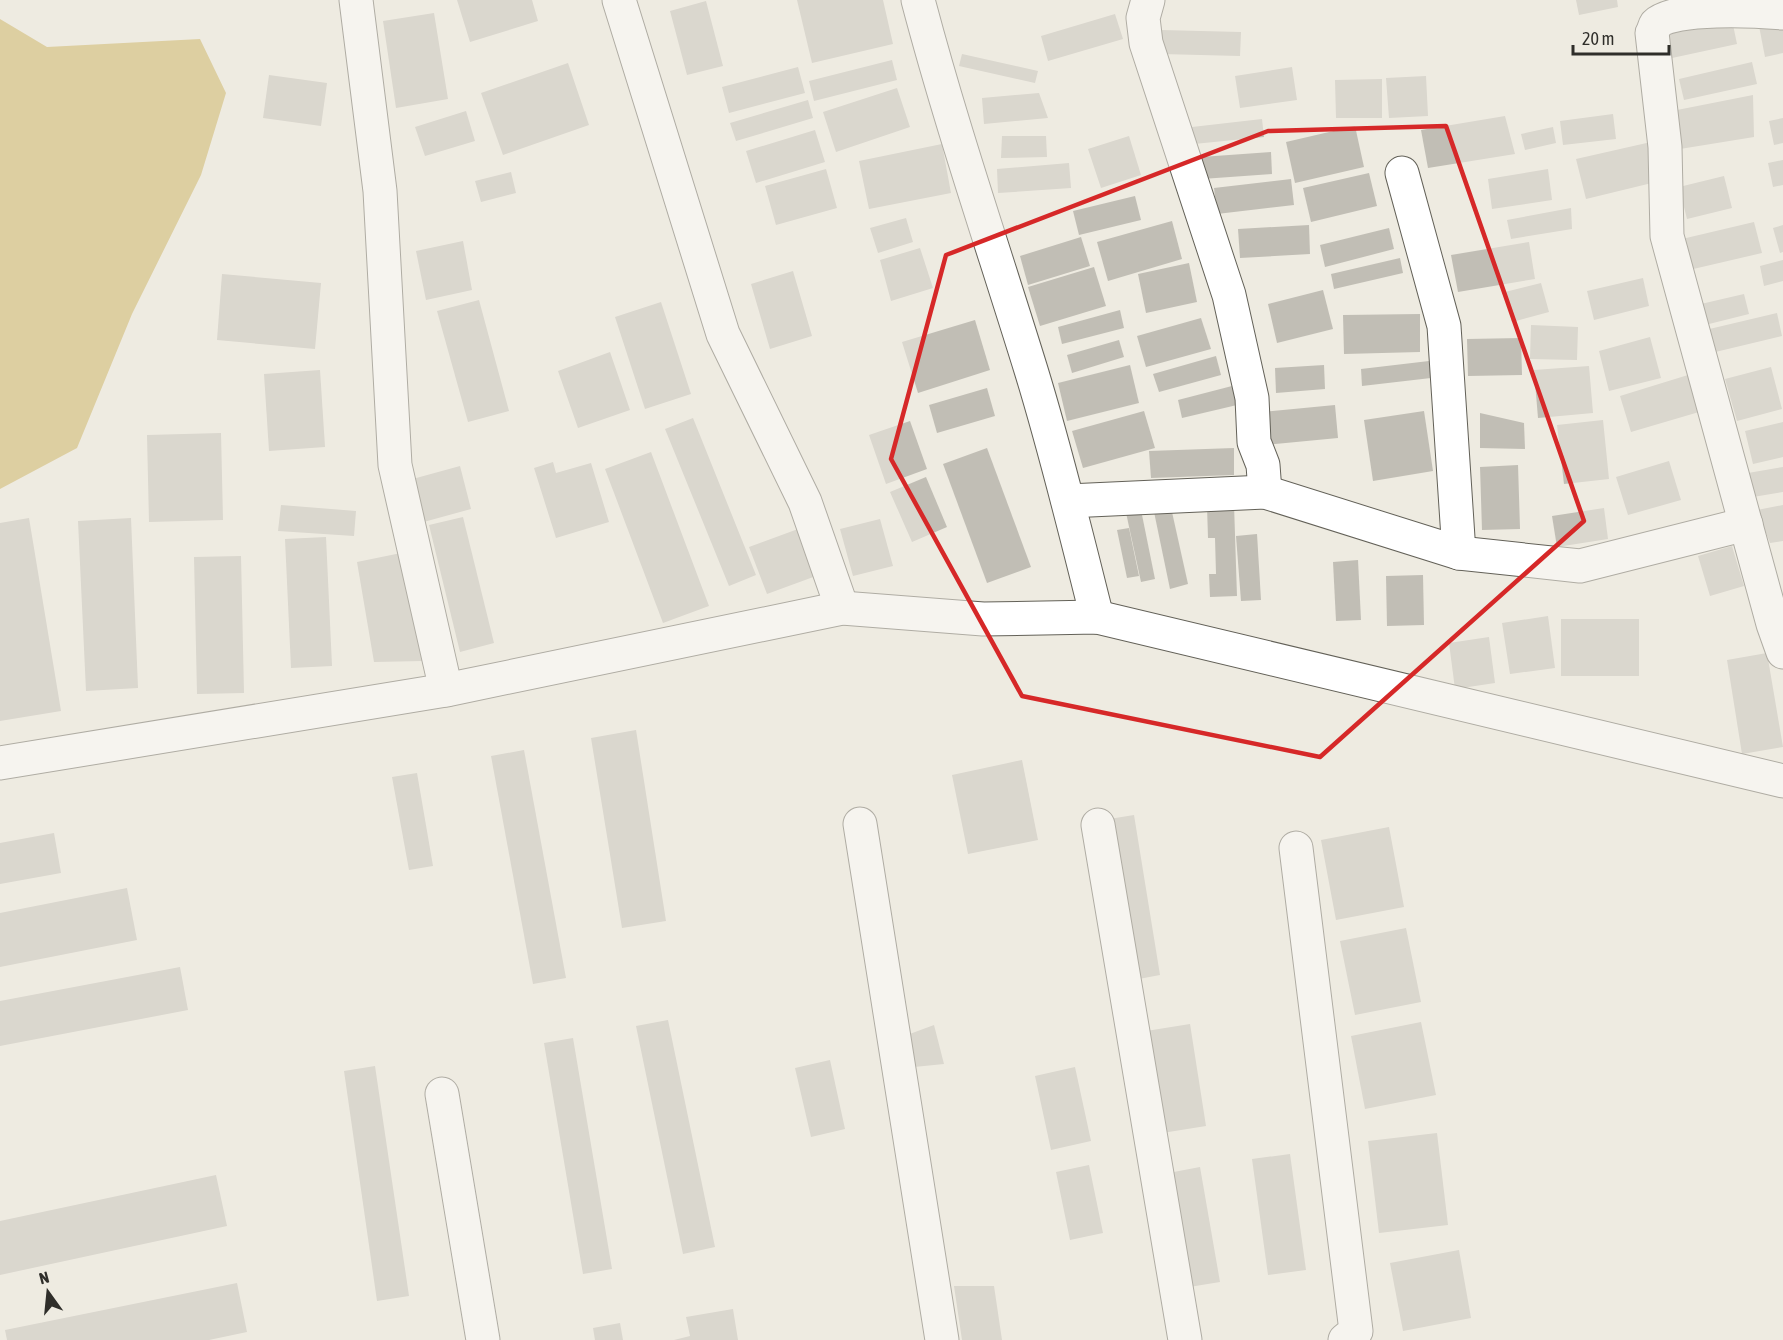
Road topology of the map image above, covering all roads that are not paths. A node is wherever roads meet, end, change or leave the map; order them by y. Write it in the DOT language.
graph roads {
  1 [pos="356,0"];
  2 [pos="619,0"];
  3 [pos="918,0"];
  4 [pos="1148,0"];
  5 [pos="1783,13"];
  6 [pos="1402,173"];
  7 [pos="1265,492"];
  8 [pos="1068,501"];
  9 [pos="1746,524"];
  10 [pos="1459,553"];
  11 [pos="842,608"];
  12 [pos="1097,616"];
  13 [pos="1783,652"];
  14 [pos="446,690"];
  15 [pos="0,763"];
  16 [pos="1783,781"];
  17 [pos="860,824"];
  18 [pos="1098,825"];
  19 [pos="1296,848"];
  20 [pos="442,1094"];
  21 [pos="483,1340"];
  22 [pos="942,1340"];
  23 [pos="1185,1340"];
  24 [pos="1345,1340"];
  1 -- 14 [label="street"];
  2 -- 11 [label="street"];
  3 -- 8 [label="street"];
  4 -- 7 [label="street"];
  5 -- 9 [label="street"];
  6 -- 10 [label="street"];
  7 -- 8 [label="street"];
  7 -- 10 [label="street"];
  8 -- 12 [label="street"];
  9 -- 10 [label="street"];
  9 -- 13 [label="street"];
  11 -- 12 [label="street"];
  11 -- 14 [label="street"];
  12 -- 16 [label="street"];
  14 -- 15 [label="street"];
  17 -- 22 [label="street"];
  18 -- 23 [label="street"];
  19 -- 24 [label="street"];
  20 -- 21 [label="street"];
}
